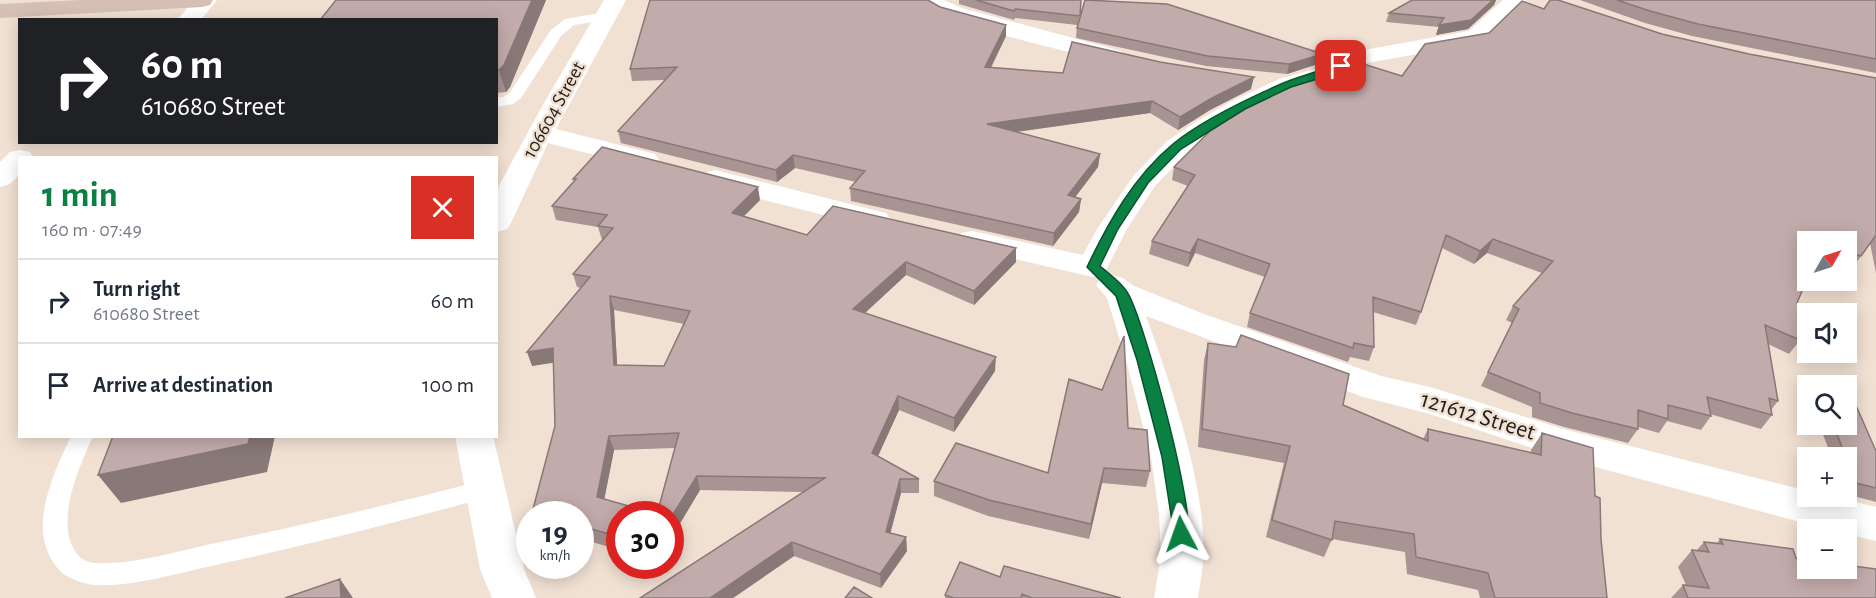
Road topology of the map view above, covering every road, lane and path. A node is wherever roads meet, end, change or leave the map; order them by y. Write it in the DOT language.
graph roads {
  1 [pos="204,0"];
  2 [pos="926,0"];
  3 [pos="1516,0"];
  4 [pos="611,8"];
  5 [pos="0,11"];
  6 [pos="190,18"];
  7 [pos="1139,61"];
  8 [pos="1241,79"];
  9 [pos="1288,84"];
  10 [pos="498,102"];
  11 [pos="541,133"];
  12 [pos="36,144"];
  13 [pos="22,156"];
  14 [pos="18,160"];
  15 [pos="0,178"];
  16 [pos="498,218"];
  17 [pos="900,224"];
  18 [pos="946,234"];
  19 [pos="1093,267"];
  20 [pos="1122,294"];
  21 [pos="81,438"];
  22 [pos="474,438"];
  23 [pos="485,489"];
  24 [pos="1876,524"];
  25 [pos="514,598"];
  26 [pos="1176,598"];
  1 -- 5 [label="street"];
  1 -- 6 [label="street"];
  2 -- 7 [label="street"];
  3 -- 9 [label="street"];
  4 -- 10 [label="lane"];
  4 -- 11 [label="street, 106604 Street"];
  8 -- 9 [label="street"];
  9 -- 19 [label="street"];
  11 -- 16 [label="street, 106604 Street"];
  11 -- 17 [label="street"];
  12 -- 13 [label="street"];
  14 -- 15 [label="street"];
  18 -- 19 [label="street"];
  19 -- 20 [label="street"];
  20 -- 24 [label="street, 121612 Street"];
  20 -- 26 [label="street"];
  21 -- 23 [label="lane"];
  22 -- 23 [label="street"];
  23 -- 25 [label="street"];
}
